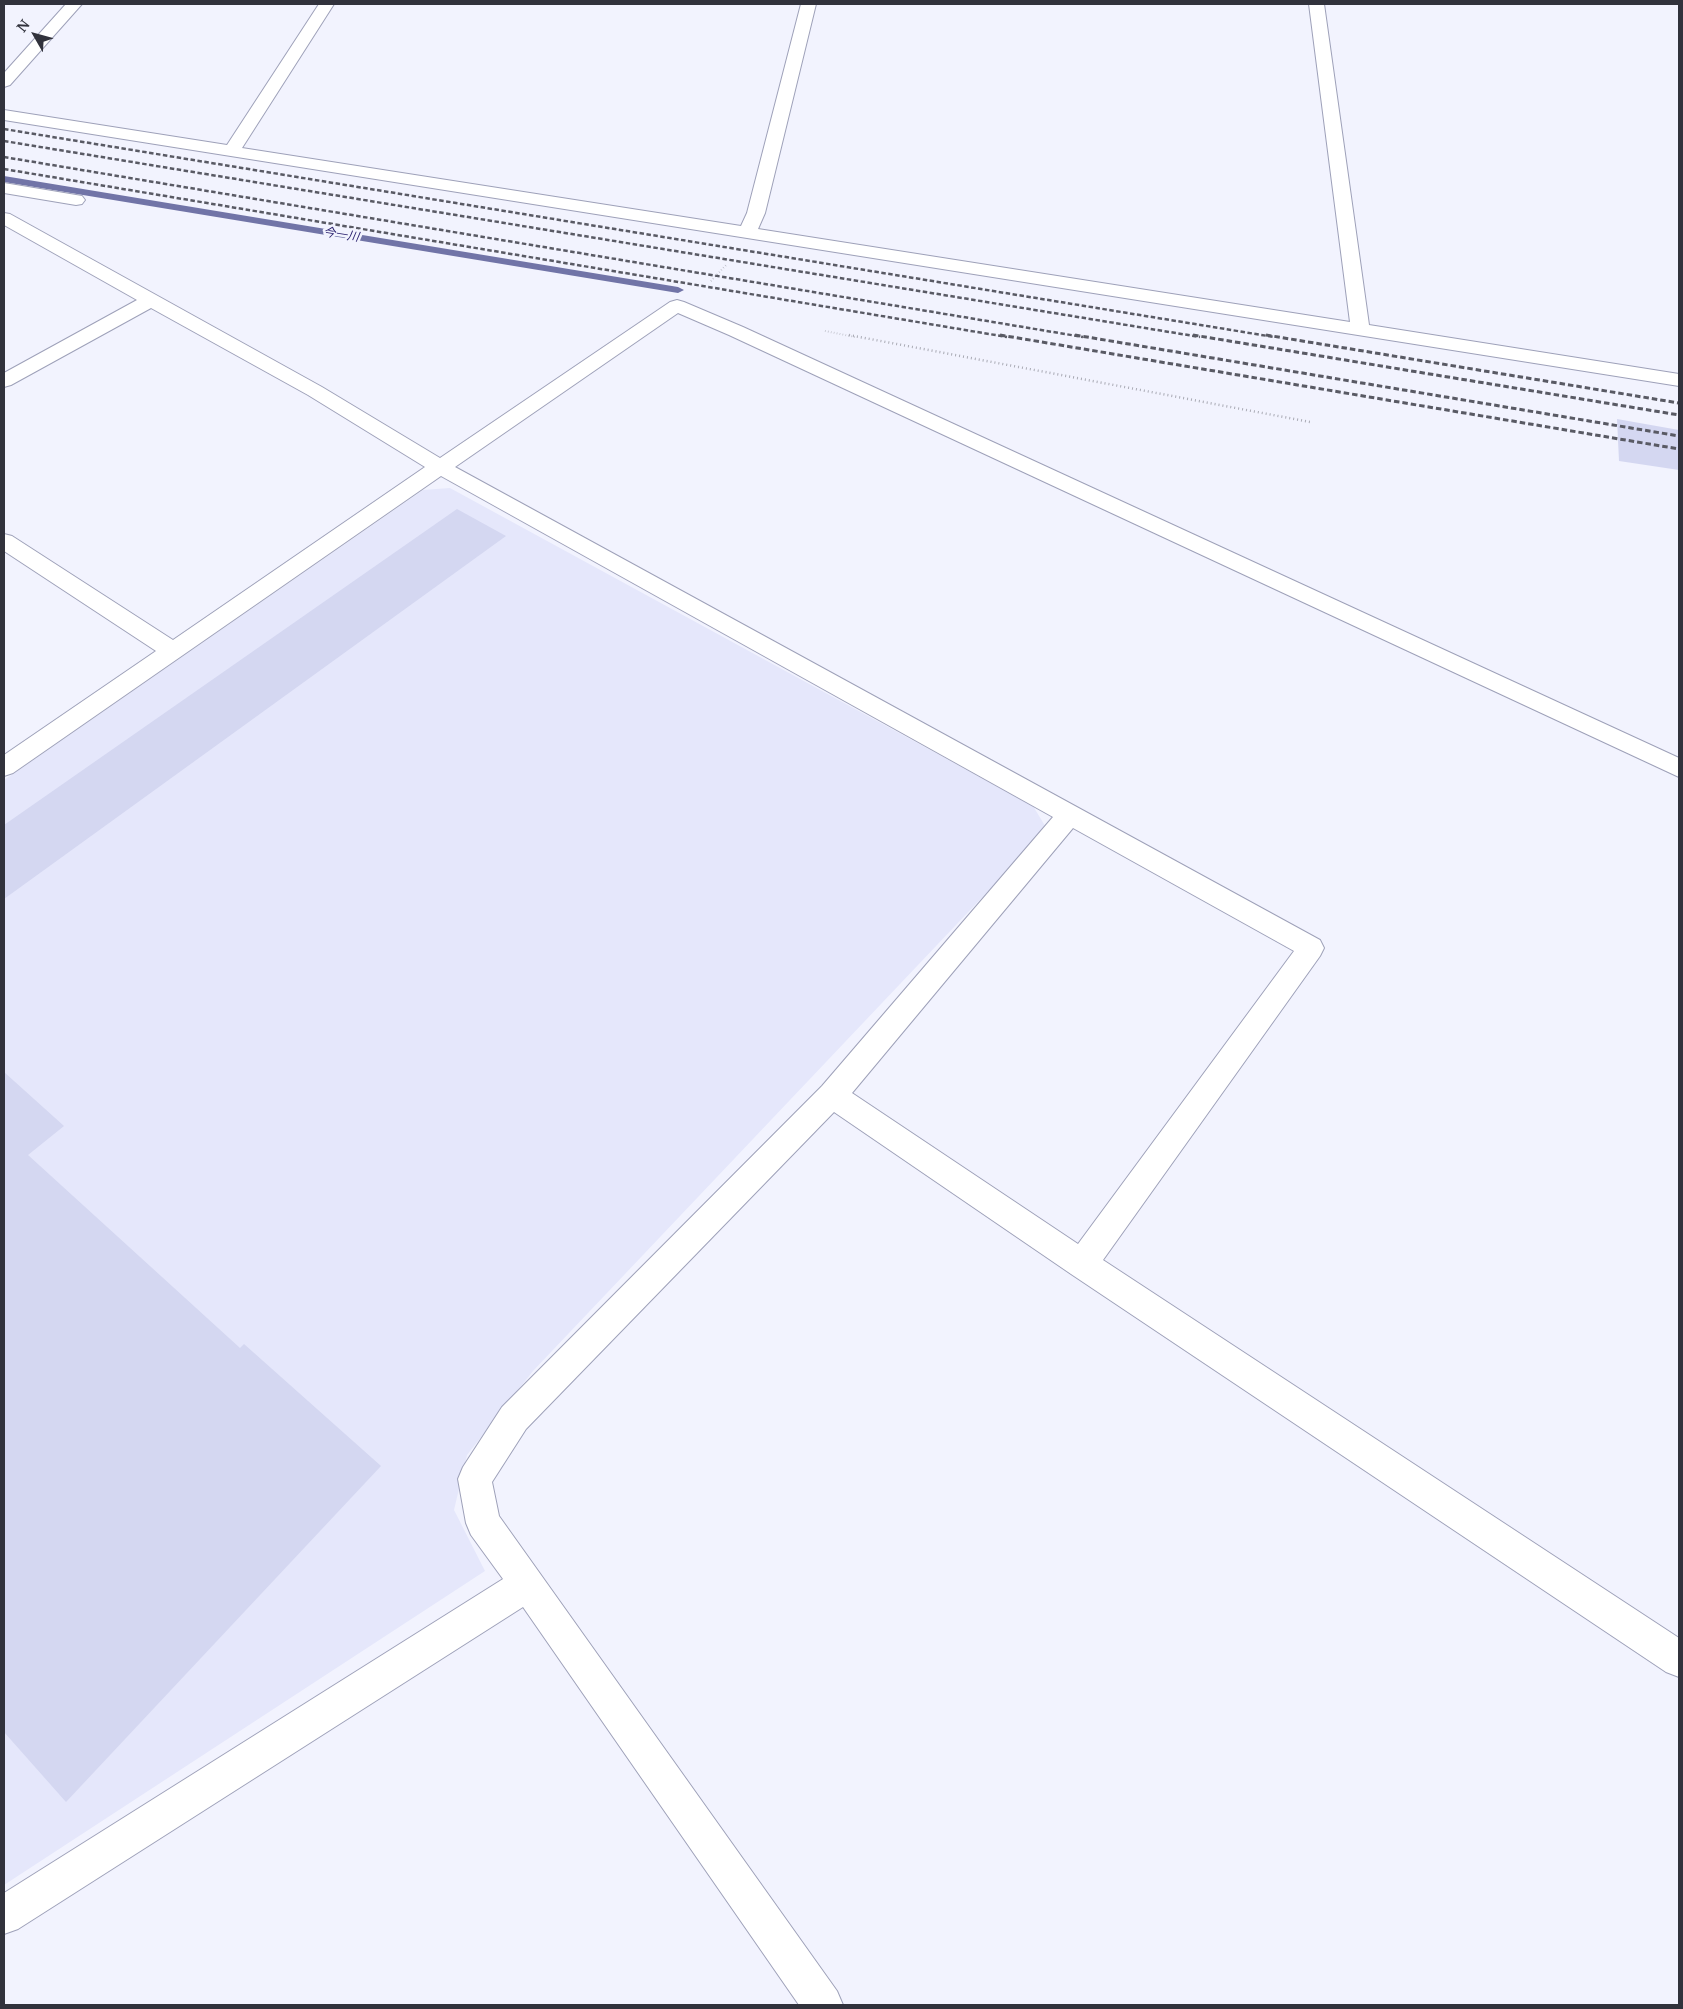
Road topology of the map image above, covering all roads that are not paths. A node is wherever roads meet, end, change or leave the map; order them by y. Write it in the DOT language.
graph roads {
  1 [pos="74,4"];
  2 [pos="326,4"];
  3 [pos="809,4"];
  4 [pos="1317,4"];
  5 [pos="4,82"];
  6 [pos="4,115"];
  7 [pos="231,152"];
  8 [pos="4,188"];
  9 [pos="76,200"];
  10 [pos="4,218"];
  11 [pos="26,230"];
  12 [pos="748,232"];
  13 [pos="4,241"];
  14 [pos="152,300"];
  15 [pos="1360,329"];
  16 [pos="1679,380"];
  17 [pos="4,381"];
  18 [pos="440,467"];
  19 [pos="4,541"];
  20 [pos="173,651"];
  21 [pos="4,767"];
  22 [pos="1679,768"];
  23 [pos="1069,816"];
  24 [pos="832,1095"];
  25 [pos="1082,1264"];
  26 [pos="528,1584"];
  27 [pos="1679,1659"];
  28 [pos="4,1915"];
  29 [pos="823,2005"];
  1 -- 5 [label="street"];
  2 -- 7 [label="street"];
  3 -- 12 [label="street"];
  4 -- 15 [label="street"];
  6 -- 7 [label="street"];
  7 -- 12 [label="street"];
  8 -- 9 [label="street"];
  10 -- 11 [label="street"];
  11 -- 13 [label="street"];
  11 -- 14 [label="street"];
  12 -- 15 [label="street"];
  14 -- 17 [label="street"];
  14 -- 18 [label="street"];
  15 -- 16 [label="street"];
  18 -- 20 [label="street"];
  18 -- 22 [label="street"];
  18 -- 23 [label="street"];
  19 -- 20 [label="street"];
  20 -- 21 [label="street"];
  23 -- 24 [label="street"];
  23 -- 25 [label="street"];
  24 -- 25 [label="street"];
  24 -- 26 [label="street"];
  25 -- 27 [label="street"];
  26 -- 28 [label="street"];
  26 -- 29 [label="street"];
}
